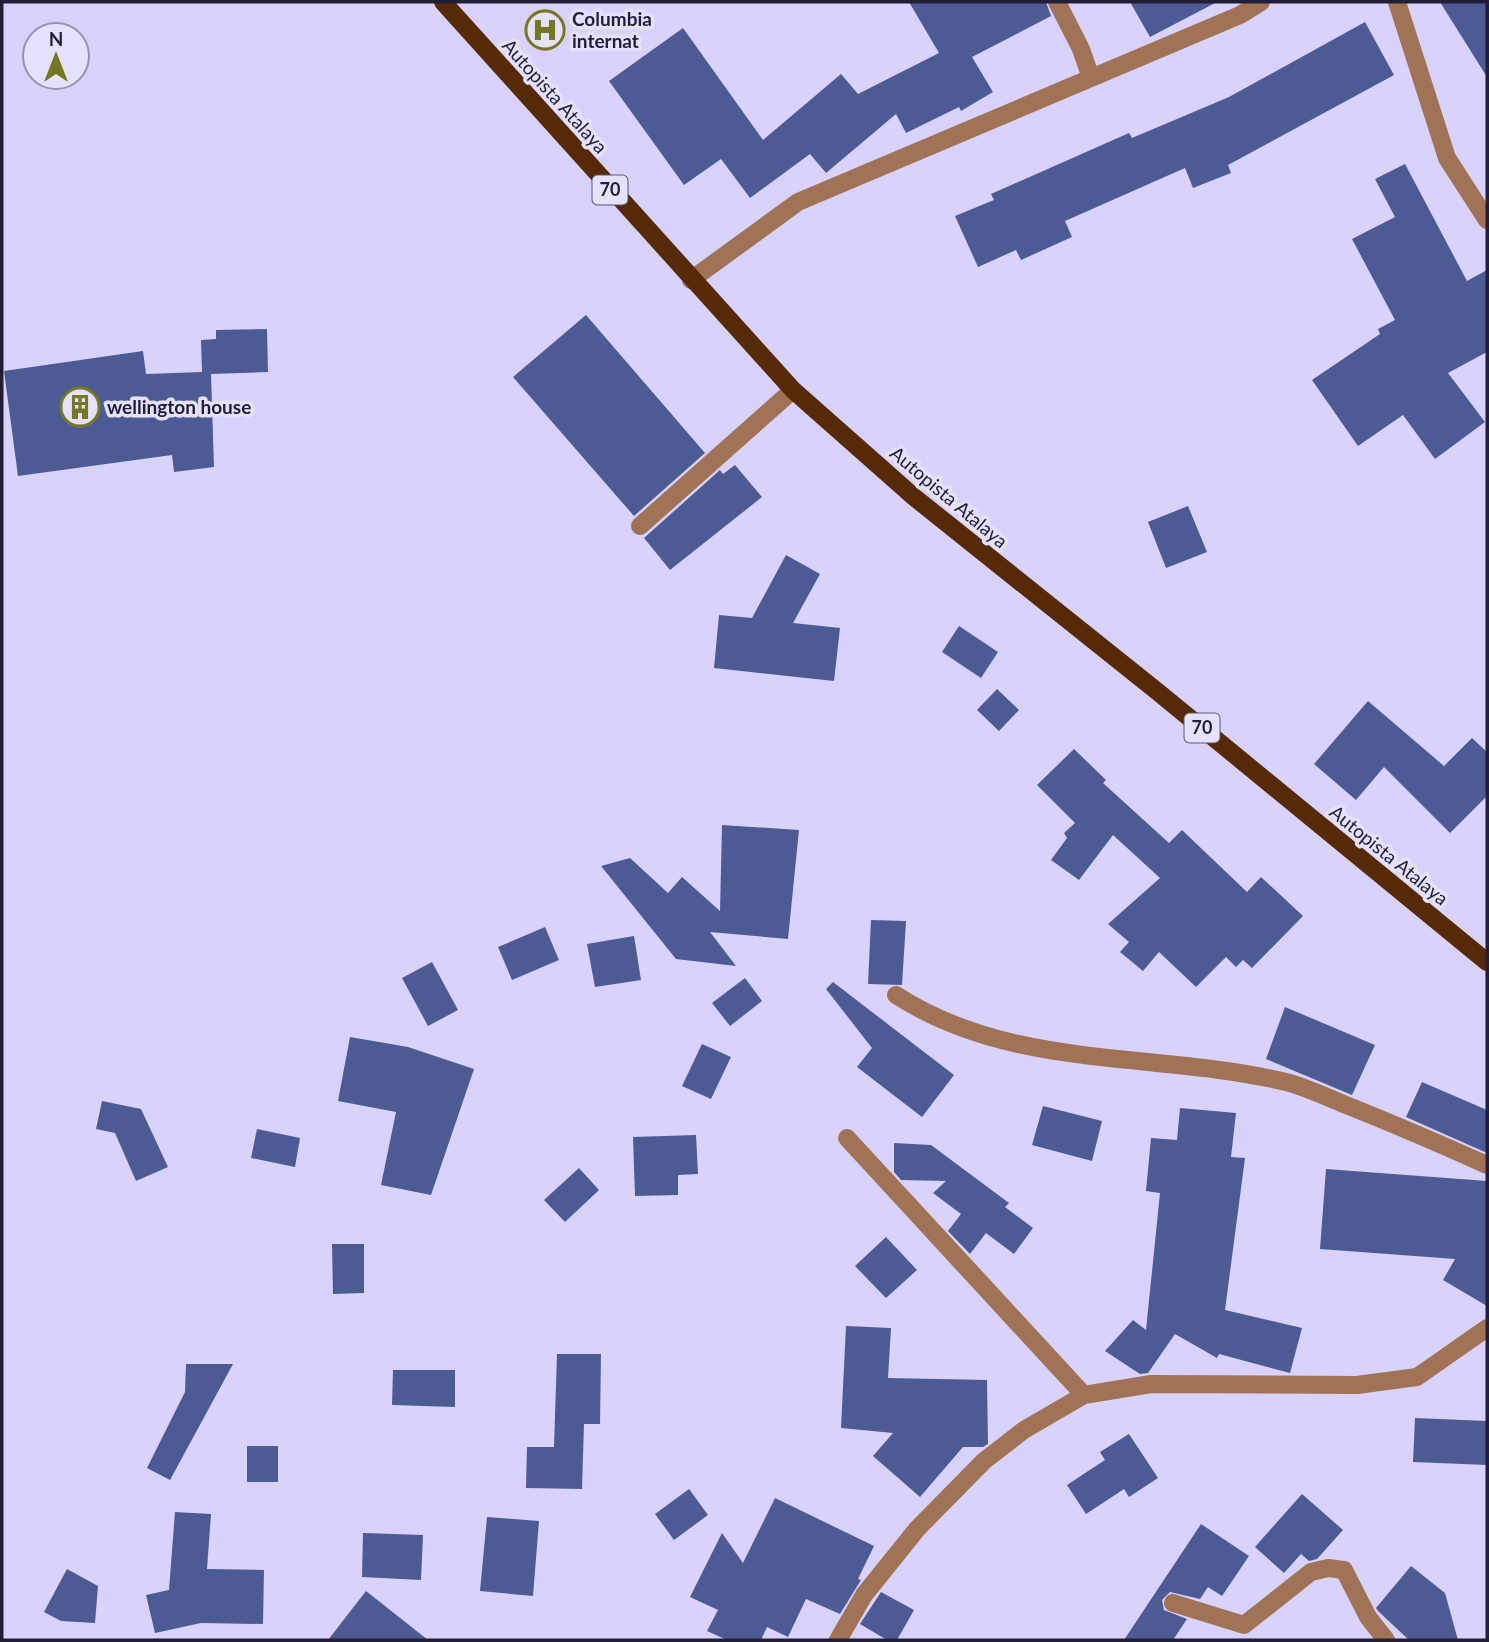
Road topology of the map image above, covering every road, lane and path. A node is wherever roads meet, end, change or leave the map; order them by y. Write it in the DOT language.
graph roads {
  1 [pos="443,2"];
  2 [pos="1057,2"];
  3 [pos="1261,2"];
  4 [pos="1397,2"];
  5 [pos="1091,78"];
  6 [pos="1487,220"];
  7 [pos="691,280"];
  8 [pos="793,390"];
  9 [pos="640,526"];
  10 [pos="1487,962"];
  11 [pos="896,995"];
  12 [pos="847,1138"];
  13 [pos="1487,1165"];
  14 [pos="1487,1328"];
  15 [pos="1084,1395"];
  16 [pos="1173,1602"];
  17 [pos="838,1640"];
  18 [pos="1386,1640"];
  1 -- 7 [label="main road, Autopista Atalaya / 70"];
  2 -- 5 [label="street"];
  3 -- 5 [label="street"];
  4 -- 6 [label="street"];
  5 -- 7 [label="street"];
  7 -- 8 [label="main road, Autopista Atalaya / 70"];
  8 -- 9 [label="street"];
  8 -- 10 [label="main road, Autopista Atalaya / 70"];
  11 -- 13 [label="street"];
  12 -- 15 [label="street"];
  14 -- 15 [label="street"];
  15 -- 17 [label="street"];
  16 -- 18 [label="street"];
}
